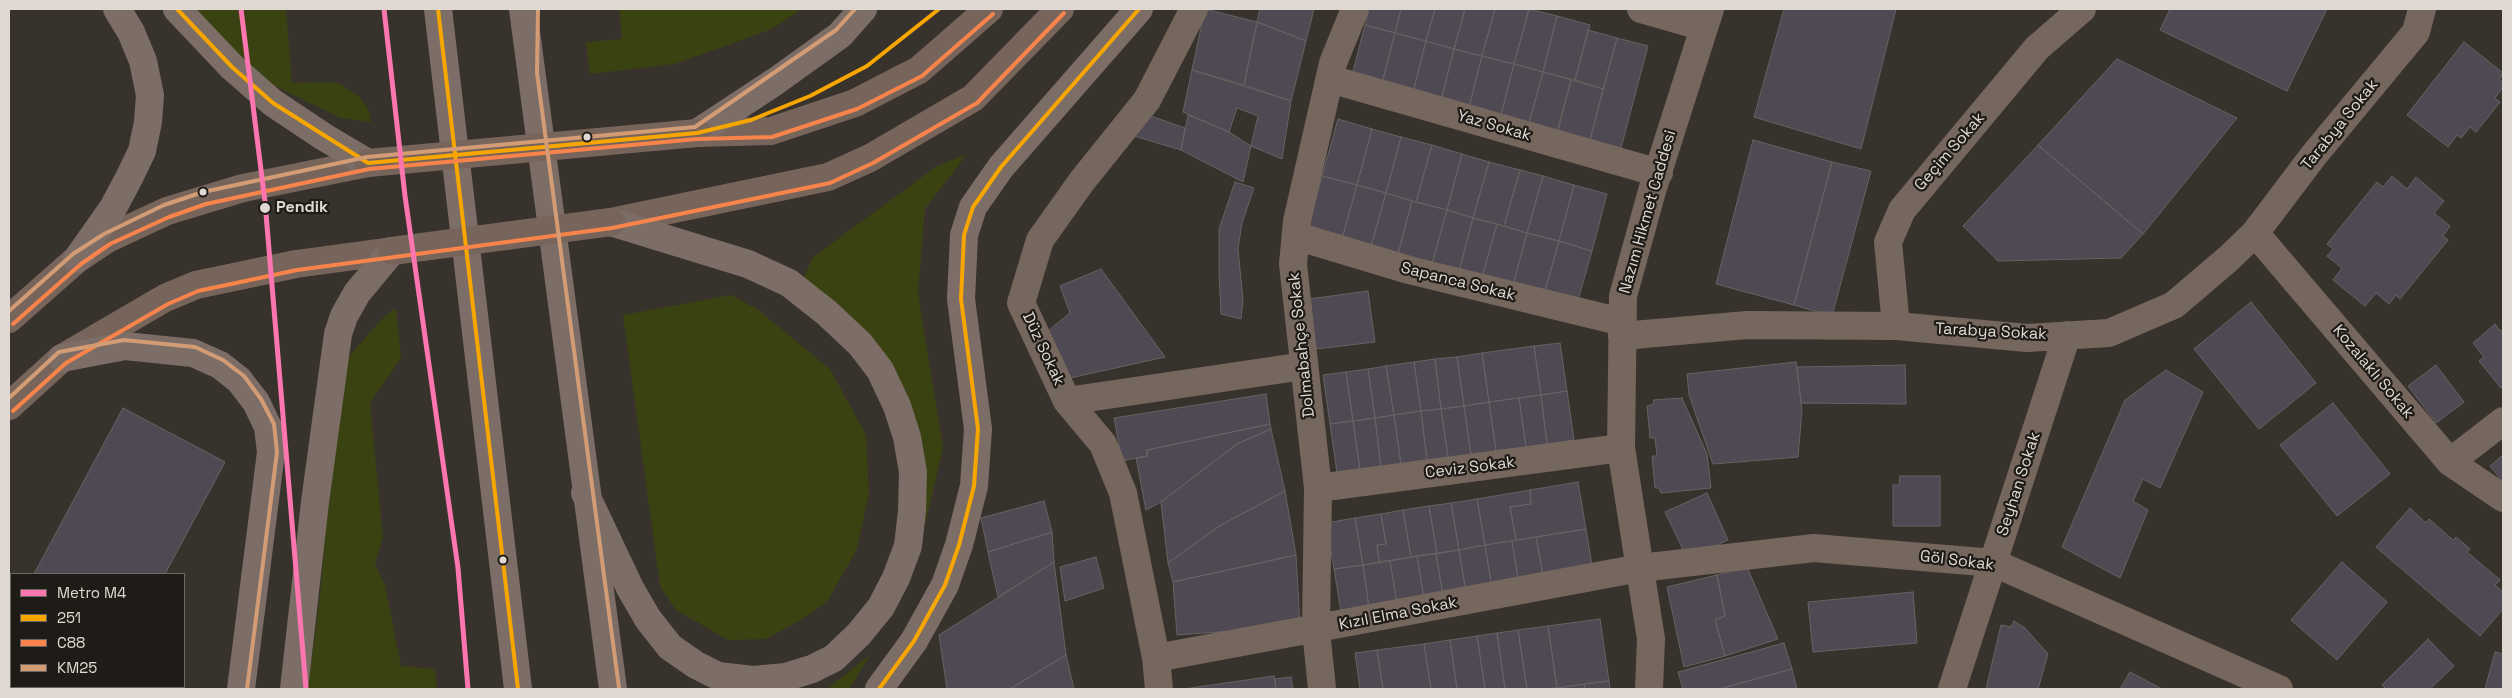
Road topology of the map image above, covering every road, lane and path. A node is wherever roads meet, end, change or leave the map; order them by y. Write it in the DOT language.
graph roads {
  1 [pos="117,9"];
  2 [pos="177,9"];
  3 [pos="438,9"];
  4 [pos="523,9"];
  5 [pos="532,9"];
  6 [pos="863,9"];
  7 [pos="989,9"];
  8 [pos="1060,9"];
  9 [pos="1139,9"];
  10 [pos="1194,9"];
  11 [pos="1356,9"];
  12 [pos="1641,9"];
  13 [pos="2082,9"];
  14 [pos="2422,9"];
  15 [pos="1707,18"];
  16 [pos="531,73"];
  17 [pos="1330,79"];
  18 [pos="697,133"];
  19 [pos="368,163"];
  20 [pos="1659,173"];
  21 [pos="611,222"];
  22 [pos="2254,233"];
  23 [pos="1296,236"];
  24 [pos="392,252"];
  25 [pos="69,266"];
  26 [pos="9,320"];
  27 [pos="1896,326"];
  28 [pos="1622,329"];
  29 [pos="2067,335"];
  30 [pos="62,358"];
  31 [pos="1304,366"];
  32 [pos="1067,401"];
  33 [pos="9,406"];
  34 [pos="2503,421"];
  35 [pos="1621,448"];
  36 [pos="2450,462"];
  37 [pos="1318,488"];
  38 [pos="585,493"];
  39 [pos="2503,498"];
  40 [pos="1994,563"];
  41 [pos="1640,568"];
  42 [pos="1316,630"];
  43 [pos="1156,658"];
  44 [pos="241,689"];
  45 [pos="294,689"];
  46 [pos="518,689"];
  47 [pos="613,689"];
  48 [pos="879,689"];
  49 [pos="1159,689"];
  50 [pos="1322,689"];
  51 [pos="1650,689"];
  52 [pos="1952,689"];
  53 [pos="2279,689"];
  1 -- 25 [label="highway"];
  2 -- 19 [label="highway"];
  3 -- 46 [label="highway"];
  4 -- 16 [label="highway"];
  5 -- 16 [label="highway"];
  6 -- 18 [label="highway"];
  7 -- 18 [label="main road"];
  8 -- 21 [label="main road"];
  9 -- 48 [label="highway"];
  10 -- 32 [label="street, Düz Sokak"];
  11 -- 17 [label="street, Dolmabahçe Sokak"];
  12 -- 15 [label="street"];
  13 -- 27 [label="street, Geçim Sokak"];
  14 -- 22 [label="street, Tarabya Sokak"];
  15 -- 20 [label="street, Nazım Hikmet Caddesi"];
  16 -- 38 [label="highway"];
  17 -- 20 [label="street, Yaz Sokak"];
  17 -- 23 [label="street, Dolmabahçe Sokak"];
  18 -- 19 [label="main road, bridge"];
  19 -- 25 [label="main road"];
  20 -- 28 [label="street, Nazım Hikmet Caddesi"];
  21 -- 24 [label="main road, bridge"];
  21 -- 38 [label="highway"];
  22 -- 29 [label="street, Tarabya Sokak"];
  22 -- 36 [label="street, Kozalaklı Sokak"];
  23 -- 28 [label="street, Sapanca Sokak"];
  23 -- 31 [label="street, Dolmabahçe Sokak"];
  24 -- 30 [label="main road"];
  24 -- 45 [label="highway"];
  25 -- 26 [label="main road"];
  27 -- 28 [label="street, Tarabya Sokak"];
  27 -- 29 [label="street, Tarabya Sokak"];
  28 -- 35 [label="street, Nazım Hikmet Caddesi"];
  29 -- 40 [label="street, Seyhan Sokak"];
  30 -- 33 [label="main road"];
  30 -- 44 [label="highway"];
  31 -- 32 [label="street"];
  31 -- 37 [label="street, Dolmabahçe Sokak"];
  32 -- 43 [label="street, Düz Sokak"];
  34 -- 36 [label="street"];
  35 -- 37 [label="street, Ceviz Sokak"];
  35 -- 41 [label="street, Nazım Hikmet Caddesi"];
  36 -- 39 [label="street, Kozalaklı Sokak"];
  37 -- 42 [label="street, Dolmabahçe Sokak"];
  38 -- 47 [label="highway"];
  40 -- 41 [label="street, Göl Sokak"];
  40 -- 52 [label="street, Seyhan Sokak"];
  40 -- 53 [label="street, Göl Sokak"];
  41 -- 42 [label="street, Kızıl Elma Sokak"];
  41 -- 51 [label="street, Nazım Hikmet Caddesi"];
  42 -- 43 [label="street, Kızıl Elma Sokak"];
  42 -- 50 [label="street, Dolmabahçe Sokak"];
  43 -- 49 [label="street, Düz Sokak"];
}
